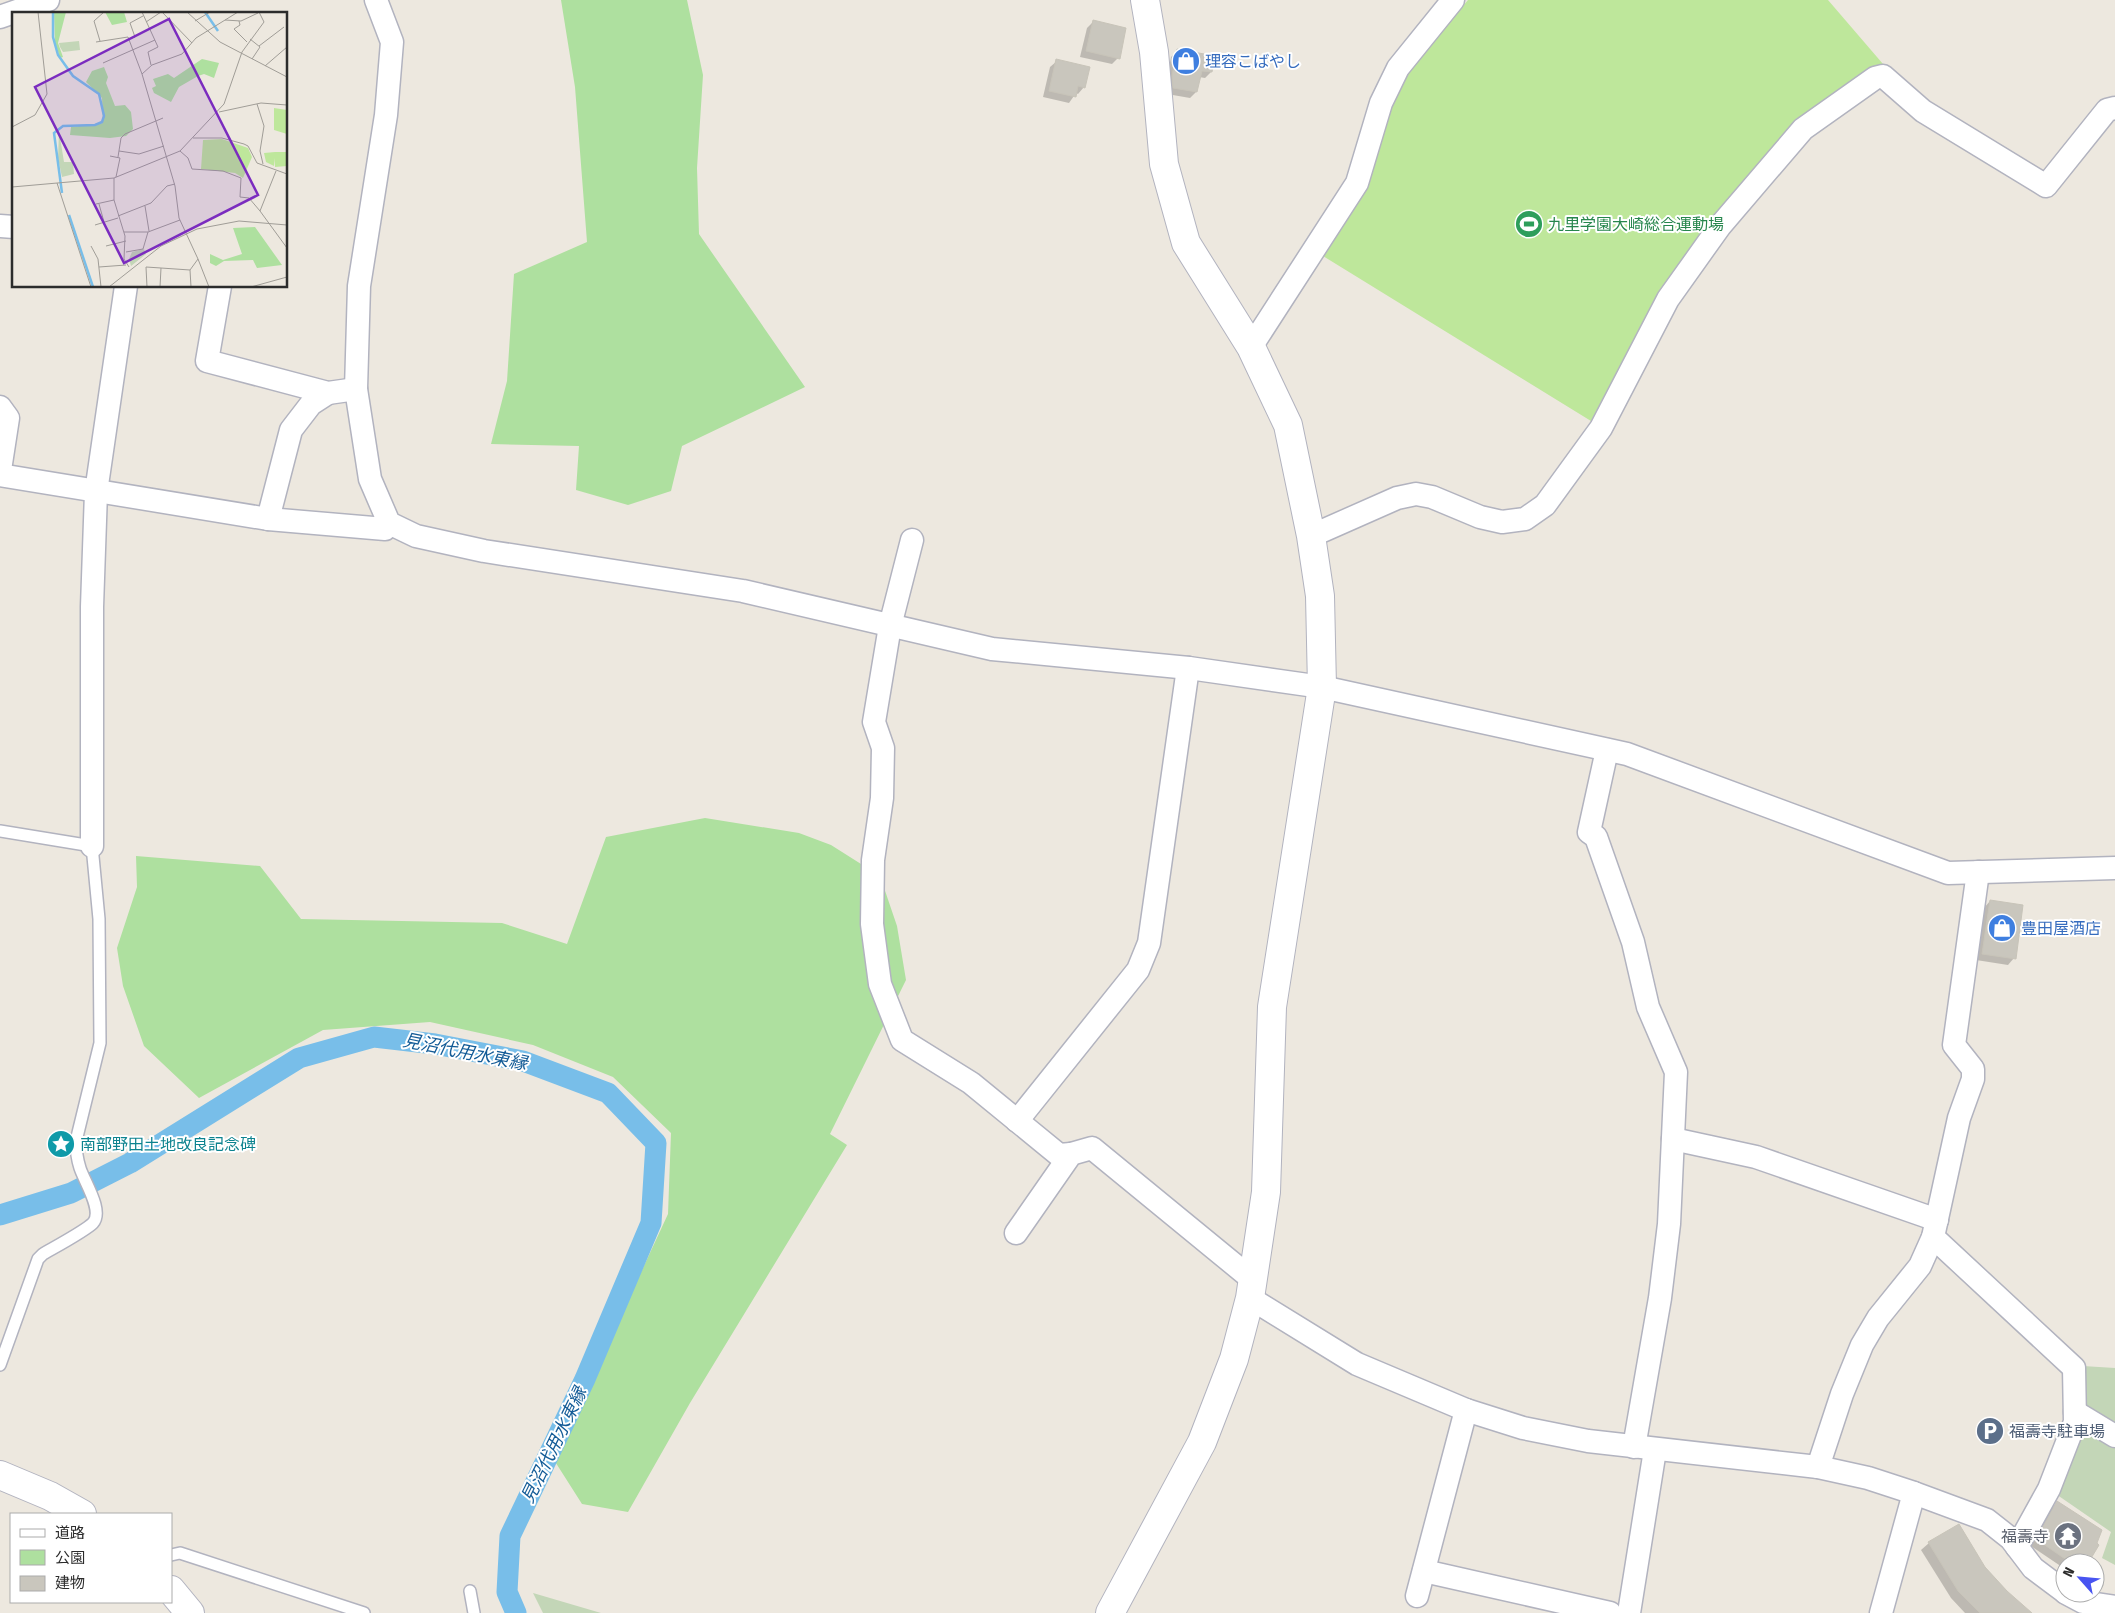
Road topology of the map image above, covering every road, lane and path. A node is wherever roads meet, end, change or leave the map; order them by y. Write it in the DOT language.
graph roads {
  1 [pos="48,0"];
  2 [pos="376,0"];
  3 [pos="1145,0"];
  4 [pos="1453,0"];
  5 [pos="14,12"];
  6 [pos="12,13"];
  7 [pos="0,17"];
  8 [pos="2115,108"];
  9 [pos="126,288"];
  10 [pos="220,288"];
  11 [pos="1251,348"];
  12 [pos="356,389"];
  13 [pos="328,393"];
  14 [pos="0,407"];
  15 [pos="0,470"];
  16 [pos="0,475"];
  17 [pos="96,492"];
  18 [pos="268,519"];
  19 [pos="389,523"];
  20 [pos="1311,536"];
  21 [pos="912,540"];
  22 [pos="890,626"];
  23 [pos="1188,668"];
  24 [pos="1322,687"];
  25 [pos="1607,750"];
  26 [pos="0,830"];
  27 [pos="92,846"];
  28 [pos="2115,868"];
  29 [pos="1978,872"];
  30 [pos="1017,1121"];
  31 [pos="1673,1140"];
  32 [pos="1071,1154"];
  33 [pos="1935,1229"];
  34 [pos="1016,1233"];
  35 [pos="1252,1289"];
  36 [pos="0,1365"];
  37 [pos="1466,1410"];
  38 [pos="2075,1412"];
  39 [pos="2115,1436"];
  40 [pos="1644,1448"];
  41 [pos="1818,1467"];
  42 [pos="0,1475"];
  43 [pos="1914,1492"];
  44 [pos="80,1513"];
  45 [pos="2017,1547"];
  46 [pos="172,1555"];
  47 [pos="2033,1568"];
  48 [pos="2055,1570"];
  49 [pos="1424,1571"];
  50 [pos="2055,1585"];
  51 [pos="172,1591"];
  52 [pos="470,1591"];
  53 [pos="1417,1596"];
  54 [pos="2088,1603"];
  55 [pos="2115,1608"];
  56 [pos="190,1613"];
  57 [pos="364,1613"];
  58 [pos="474,1613"];
  59 [pos="1110,1613"];
  60 [pos="1610,1613"];
  61 [pos="1629,1613"];
  62 [pos="1881,1613"];
  1 -- 5 [label="street"];
  2 -- 12 [label="street"];
  3 -- 11 [label="street"];
  4 -- 11 [label="street"];
  6 -- 7 [label="street"];
  8 -- 20 [label="street"];
  9 -- 17 [label="street"];
  10 -- 13 [label="street"];
  11 -- 20 [label="street"];
  12 -- 13 [label="street"];
  12 -- 19 [label="street"];
  13 -- 18 [label="street"];
  14 -- 15 [label="street"];
  16 -- 17 [label="street"];
  17 -- 18 [label="street"];
  17 -- 27 [label="street"];
  18 -- 19 [label="street"];
  19 -- 22 [label="street"];
  20 -- 24 [label="street"];
  21 -- 22 [label="street"];
  22 -- 23 [label="street"];
  22 -- 30 [label="street"];
  23 -- 24 [label="street"];
  23 -- 30 [label="street"];
  24 -- 25 [label="street"];
  24 -- 35 [label="street"];
  25 -- 29 [label="street"];
  25 -- 31 [label="street"];
  26 -- 27 [label="lane"];
  27 -- 36 [label="lane"];
  28 -- 29 [label="street"];
  29 -- 33 [label="street"];
  30 -- 32 [label="street"];
  31 -- 33 [label="street"];
  31 -- 40 [label="street"];
  32 -- 34 [label="street"];
  32 -- 35 [label="street"];
  33 -- 38 [label="street"];
  33 -- 41 [label="street"];
  35 -- 37 [label="street"];
  35 -- 59 [label="street"];
  37 -- 40 [label="street"];
  37 -- 49 [label="street"];
  38 -- 39 [label="street"];
  38 -- 45 [label="street"];
  40 -- 41 [label="street"];
  40 -- 61 [label="street"];
  41 -- 43 [label="street"];
  42 -- 44 [label="street"];
  43 -- 45 [label="street"];
  43 -- 62 [label="street"];
  45 -- 47 [label="street"];
  46 -- 57 [label="lane"];
  47 -- 48 [label="street"];
  47 -- 50 [label="street"];
  49 -- 53 [label="street"];
  49 -- 60 [label="street"];
  51 -- 56 [label="street"];
  52 -- 58 [label="lane"];
  54 -- 55 [label="street"];
}
